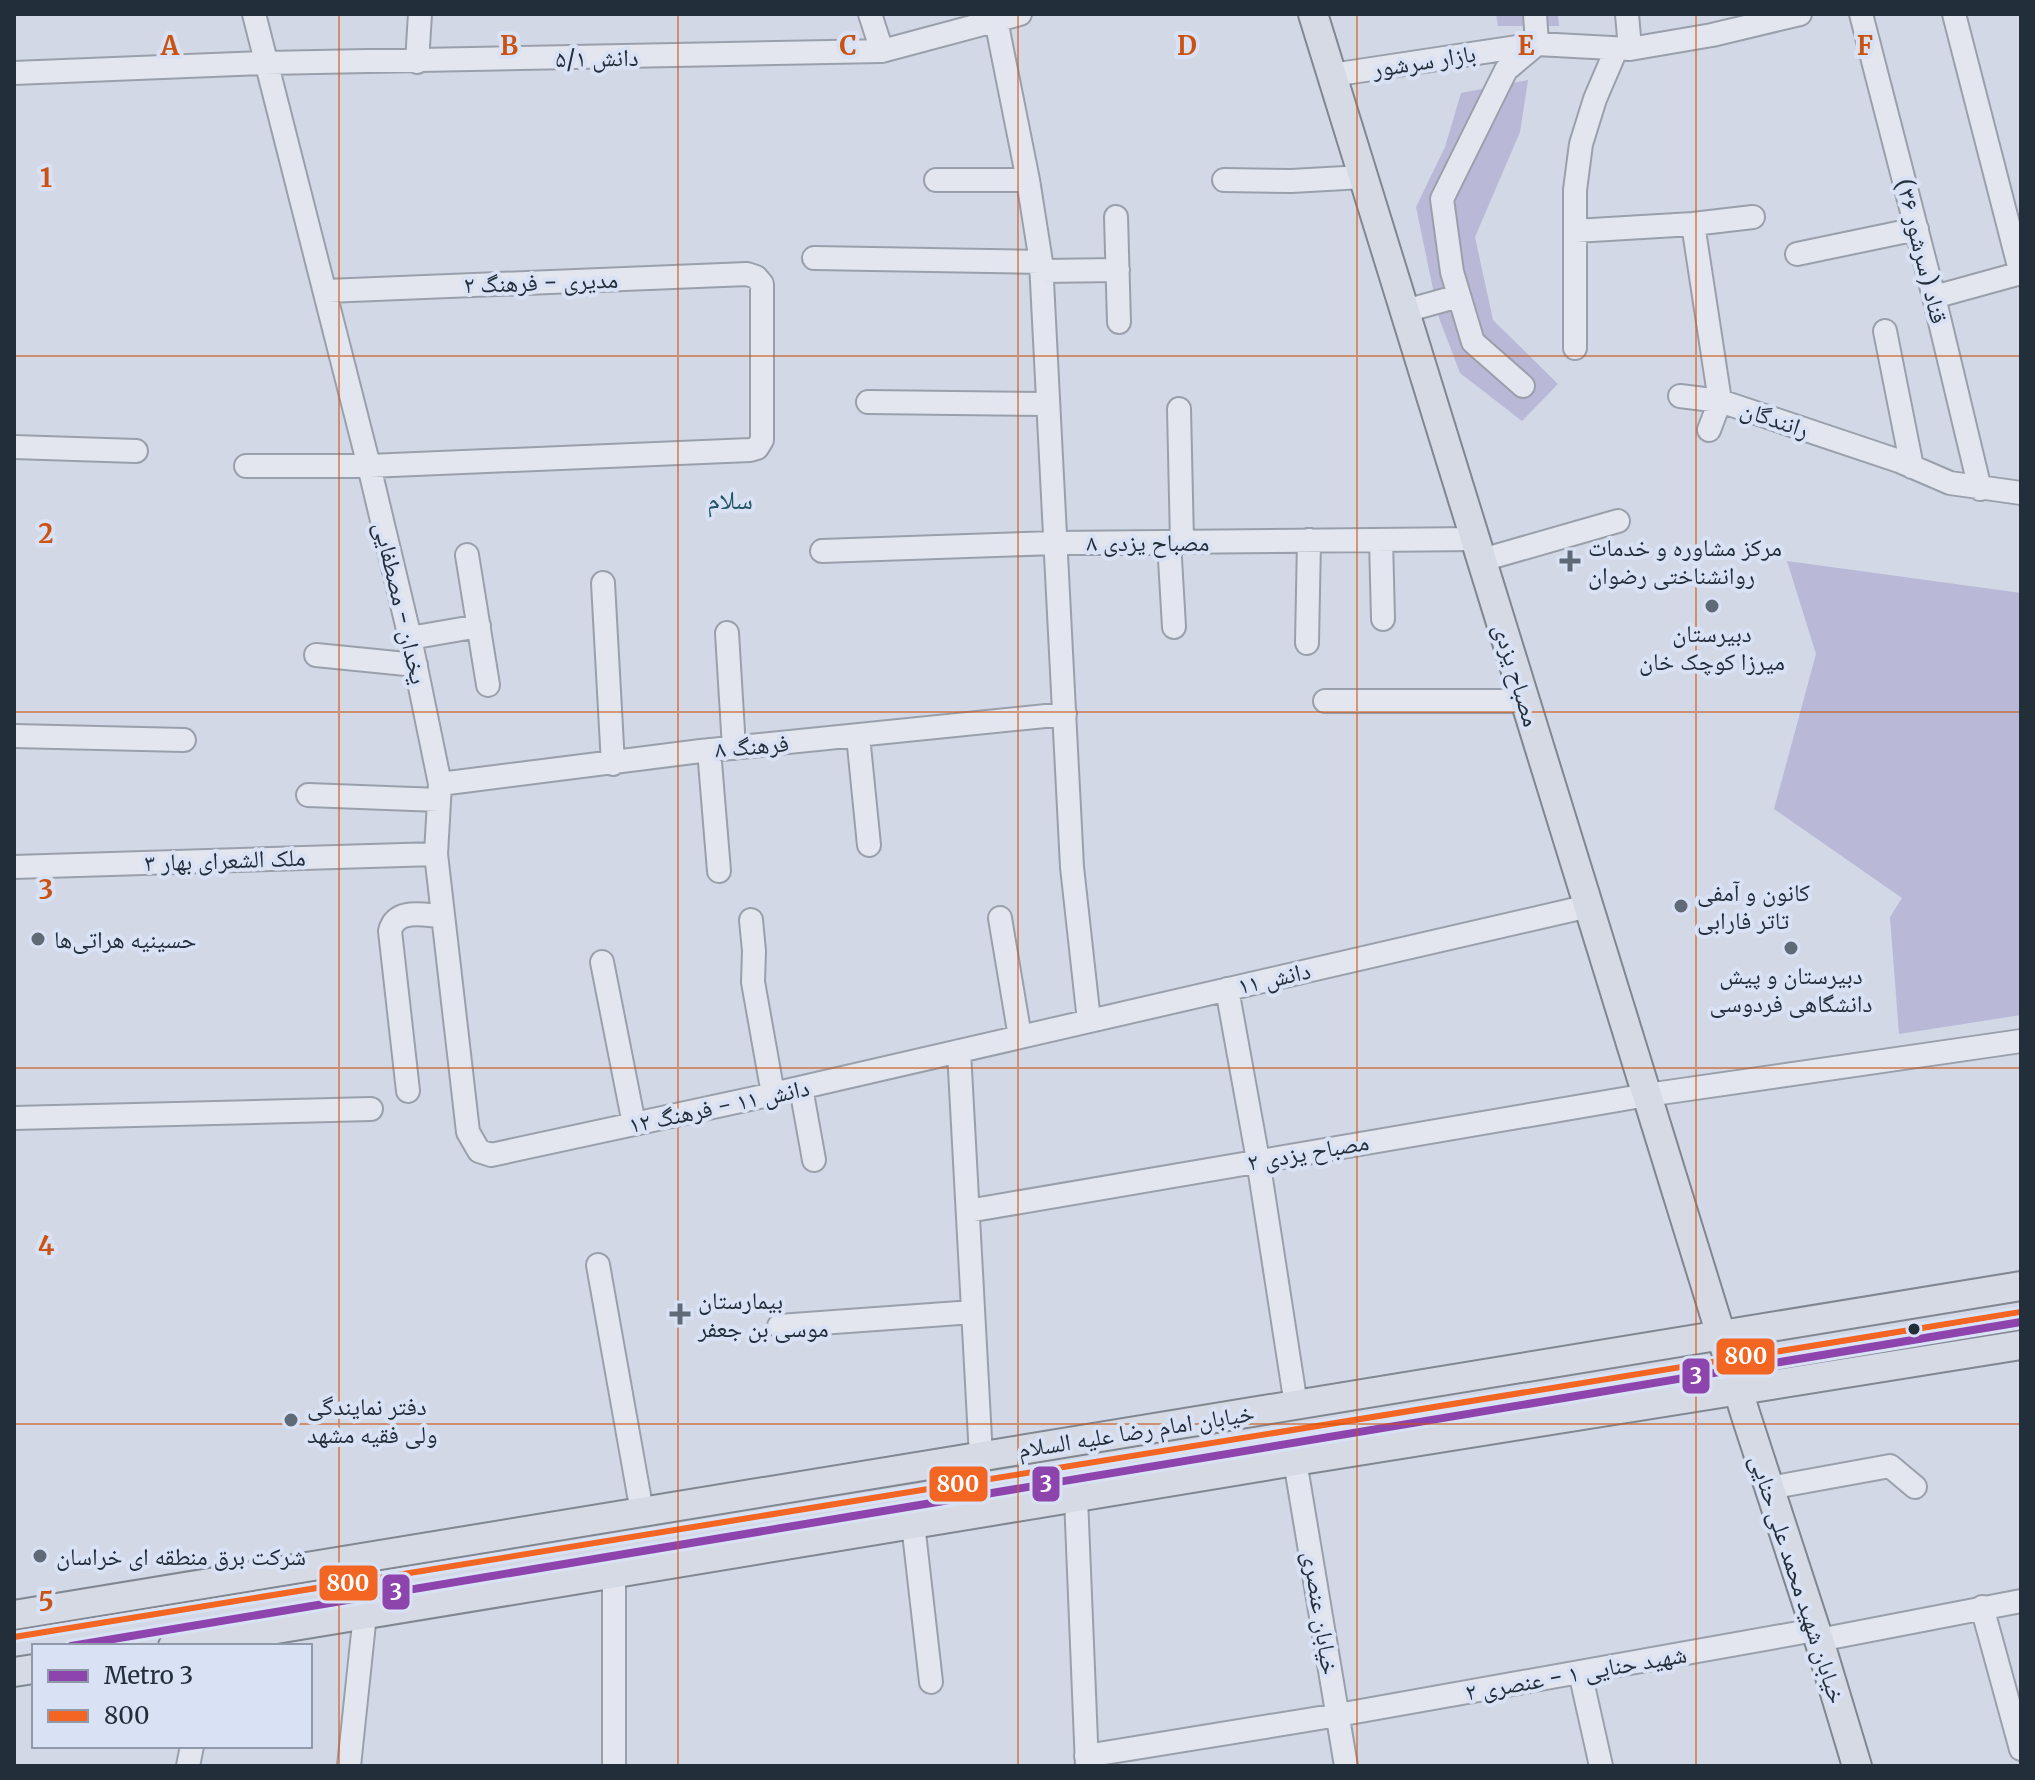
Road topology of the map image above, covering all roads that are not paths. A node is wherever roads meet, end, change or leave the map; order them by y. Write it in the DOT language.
graph roads {
  1 [pos="254,14"];
  2 [pos="420,14"];
  3 [pos="870,14"];
  4 [pos="1020,14"];
  5 [pos="1313,14"];
  6 [pos="1535,14"];
  7 [pos="1627,14"];
  8 [pos="1800,14"];
  9 [pos="1861,14"];
  10 [pos="1954,14"];
  11 [pos="996,20"];
  12 [pos="1537,44"];
  13 [pos="1623,49"];
  14 [pos="882,51"];
  15 [pos="417,62"];
  16 [pos="265,63"];
  17 [pos="14,73"];
  18 [pos="1332,75"];
  19 [pos="1363,177"];
  20 [pos="936,180"];
  21 [pos="1028,180"];
  22 [pos="1224,180"];
  23 [pos="1116,217"];
  24 [pos="1753,217"];
  25 [pos="1693,224"];
  26 [pos="1917,229"];
  27 [pos="1575,231"];
  28 [pos="1797,254"];
  29 [pos="814,258"];
  30 [pos="1041,266"];
  31 [pos="1118,270"];
  32 [pos="2021,270"];
  33 [pos="327,291"];
  34 [pos="1459,296"];
  35 [pos="1934,297"];
  36 [pos="1405,311"];
  37 [pos="1119,322"];
  38 [pos="1885,331"];
  39 [pos="1575,348"];
  40 [pos="1523,386"];
  41 [pos="1680,396"];
  42 [pos="1720,401"];
  43 [pos="868,402"];
  44 [pos="1048,404"];
  45 [pos="1179,409"];
  46 [pos="1709,430"];
  47 [pos="14,447"];
  48 [pos="136,451"];
  49 [pos="246,466"];
  50 [pos="369,466"];
  51 [pos="1912,467"];
  52 [pos="1980,489"];
  53 [pos="2021,493"];
  54 [pos="1618,521"];
  55 [pos="1309,540"];
  56 [pos="1381,540"];
  57 [pos="1176,542"];
  58 [pos="1056,543"];
  59 [pos="1479,549"];
  60 [pos="822,551"];
  61 [pos="467,555"];
  62 [pos="603,583"];
  63 [pos="1383,619"];
  64 [pos="479,626"];
  65 [pos="1174,627"];
  66 [pos="727,633"];
  67 [pos="410,638"];
  68 [pos="1307,643"];
  69 [pos="316,655"];
  70 [pos="416,665"];
  71 [pos="488,685"];
  72 [pos="1325,701"];
  73 [pos="1526,701"];
  74 [pos="1065,714"];
  75 [pos="14,736"];
  76 [pos="858,736"];
  77 [pos="184,740"];
  78 [pos="734,748"];
  79 [pos="709,750"];
  80 [pos="613,764"];
  81 [pos="440,792"];
  82 [pos="308,795"];
  83 [pos="869,845"];
  84 [pos="436,854"];
  85 [pos="14,867"];
  86 [pos="719,871"];
  87 [pos="1589,906"];
  88 [pos="442,916"];
  89 [pos="1000,918"];
  90 [pos="751,920"];
  91 [pos="602,962"];
  92 [pos="1227,989"];
  93 [pos="1089,1021"];
  94 [pos="1020,1037"];
  95 [pos="2021,1041"];
  96 [pos="959,1051"];
  97 [pos="801,1088"];
  98 [pos="408,1091"];
  99 [pos="773,1094"];
  100 [pos="1647,1095"];
  101 [pos="371,1109"];
  102 [pos="14,1118"];
  103 [pos="634,1124"];
  104 [pos="479,1151"];
  105 [pos="814,1160"];
  106 [pos="1258,1160"];
  107 [pos="968,1211"];
  108 [pos="598,1265"];
  109 [pos="2021,1286"];
  110 [pos="973,1312"];
  111 [pos="779,1326"];
  112 [pos="1722,1335"];
  113 [pos="2021,1345"];
  114 [pos="1739,1392"];
  115 [pos="1296,1405"];
  116 [pos="981,1457"];
  117 [pos="1295,1461"];
  118 [pos="1915,1487"];
  119 [pos="1769,1488"];
  120 [pos="1076,1498"];
  121 [pos="642,1512"];
  122 [pos="913,1524"];
  123 [pos="614,1572"];
  124 [pos="2021,1601"];
  125 [pos="1982,1607"];
  126 [pos="365,1614"];
  127 [pos="14,1615"];
  128 [pos="1817,1635"];
  129 [pos="212,1643"];
  130 [pos="1580,1672"];
  131 [pos="931,1682"];
  132 [pos="1338,1715"];
  133 [pos="2021,1749"];
  134 [pos="1087,1761"];
  135 [pos="349,1766"];
  136 [pos="614,1766"];
  137 [pos="1346,1766"];
  138 [pos="1601,1766"];
  139 [pos="1857,1766"];
  1 -- 16 [label="street, یخدان - مصطفایی"];
  2 -- 15 [label="street"];
  3 -- 14 [label="street"];
  4 -- 11 [label="street, دانش ۵/۱"];
  5 -- 18 [label="main road, مصباح یزدی"];
  6 -- 12 [label="street"];
  7 -- 13 [label="street"];
  8 -- 13 [label="street, بازار سرشور"];
  9 -- 26 [label="street, قناد (سرشور ۳۶)"];
  10 -- 32 [label="street"];
  11 -- 14 [label="street, دانش ۵/۱"];
  11 -- 21 [label="street"];
  12 -- 13 [label="street, بازار سرشور"];
  12 -- 18 [label="street, بازار سرشور"];
  12 -- 34 [label="street"];
  13 -- 27 [label="street"];
  14 -- 15 [label="street, دانش ۵/۱"];
  15 -- 16 [label="street, دانش ۵/۱"];
  16 -- 17 [label="street, دانش ۵/۱"];
  16 -- 33 [label="street, یخدان - مصطفایی"];
  18 -- 19 [label="main road, مصباح یزدی"];
  19 -- 22 [label="street"];
  19 -- 36 [label="main road, مصباح یزدی"];
  20 -- 21 [label="street"];
  21 -- 30 [label="street"];
  23 -- 31 [label="street"];
  24 -- 25 [label="street"];
  25 -- 27 [label="street"];
  25 -- 42 [label="street, رانندگان"];
  26 -- 28 [label="street"];
  26 -- 35 [label="street, قناد (سرشور ۳۶)"];
  27 -- 39 [label="street"];
  29 -- 30 [label="street"];
  30 -- 31 [label="street"];
  30 -- 44 [label="street"];
  31 -- 37 [label="street"];
  32 -- 35 [label="street"];
  33 -- 50 [label="street, یخدان - مصطفایی"];
  33 -- 50 [label="street, مدیری - فرهنگ ۲"];
  34 -- 36 [label="street"];
  34 -- 40 [label="street"];
  35 -- 52 [label="street, قناد (سرشور ۳۶)"];
  36 -- 59 [label="main road, مصباح یزدی"];
  38 -- 51 [label="street"];
  41 -- 42 [label="street"];
  42 -- 46 [label="street"];
  42 -- 51 [label="street, رانندگان"];
  43 -- 44 [label="street"];
  44 -- 58 [label="street"];
  45 -- 57 [label="street"];
  47 -- 48 [label="street"];
  49 -- 50 [label="street"];
  50 -- 67 [label="street, یخدان - مصطفایی"];
  51 -- 52 [label="street, رانندگان"];
  52 -- 53 [label="street, رانندگان"];
  54 -- 59 [label="street, مصباح یزدی ۸"];
  55 -- 56 [label="street, مصباح یزدی ۸"];
  55 -- 57 [label="street, مصباح یزدی ۸"];
  55 -- 68 [label="street"];
  56 -- 59 [label="street, مصباح یزدی ۸"];
  56 -- 63 [label="street"];
  57 -- 58 [label="street, مصباح یزدی ۸"];
  57 -- 65 [label="street"];
  58 -- 60 [label="street, مصباح یزدی ۸"];
  58 -- 74 [label="street"];
  59 -- 73 [label="main road, مصباح یزدی"];
  61 -- 64 [label="street"];
  62 -- 80 [label="street"];
  64 -- 67 [label="street"];
  64 -- 71 [label="street"];
  66 -- 78 [label="street"];
  67 -- 70 [label="street, یخدان - مصطفایی"];
  69 -- 70 [label="street"];
  70 -- 81 [label="street, یخدان - مصطفایی"];
  72 -- 73 [label="street"];
  73 -- 87 [label="main road, مصباح یزدی"];
  74 -- 76 [label="street, فرهنگ ۸"];
  74 -- 93 [label="street"];
  75 -- 77 [label="street"];
  76 -- 78 [label="street, فرهنگ ۸"];
  76 -- 83 [label="street"];
  78 -- 79 [label="street, فرهنگ ۸"];
  79 -- 80 [label="street, فرهنگ ۸"];
  79 -- 86 [label="street"];
  80 -- 81 [label="street, فرهنگ ۸"];
  81 -- 82 [label="street, فرهنگ ۸"];
  81 -- 84 [label="street, یخدان - مصطفایی"];
  84 -- 85 [label="street, ملک الشعرای بهار ۳"];
  84 -- 88 [label="street, یخدان - مصطفایی"];
  87 -- 92 [label="street, دانش ۱۱"];
  87 -- 100 [label="main road, مصباح یزدی"];
  88 -- 98 [label="street"];
  88 -- 104 [label="street, یخدان - مصطفایی"];
  89 -- 94 [label="street"];
  90 -- 99 [label="street"];
  91 -- 103 [label="street"];
  92 -- 93 [label="street, دانش ۱۱"];
  92 -- 106 [label="street"];
  93 -- 94 [label="street, دانش ۱۱"];
  94 -- 96 [label="street, دانش ۱۱"];
  95 -- 100 [label="street, مصباح یزدی ۲"];
  96 -- 97 [label="street, دانش ۱۱ - فرهنگ ۱۲"];
  96 -- 107 [label="street"];
  97 -- 99 [label="street, دانش ۱۱ - فرهنگ ۱۲"];
  97 -- 105 [label="street"];
  99 -- 103 [label="street, دانش ۱۱ - فرهنگ ۱۲"];
  100 -- 106 [label="street, مصباح یزدی ۲"];
  100 -- 112 [label="main road, مصباح یزدی"];
  101 -- 102 [label="street"];
  103 -- 104 [label="street, دانش ۱۱ - فرهنگ ۱۲"];
  106 -- 107 [label="street, مصباح یزدی ۲"];
  106 -- 115 [label="street"];
  107 -- 110 [label="street"];
  108 -- 121 [label="street"];
  109 -- 112 [label="main road, خیابان امام رضا علیه السلام"];
  110 -- 111 [label="street"];
  110 -- 116 [label="street"];
  112 -- 114 [label="main road, خیابان شهید محمد علی حنایی"];
  112 -- 115 [label="main road, خیابان امام رضا علیه السلام"];
  113 -- 114 [label="main road"];
  114 -- 117 [label="main road"];
  114 -- 119 [label="main road, خیابان شهید محمد علی حنایی"];
  115 -- 116 [label="main road, خیابان امام رضا علیه السلام"];
  116 -- 121 [label="main road, خیابان امام رضا علیه السلام"];
  117 -- 120 [label="main road"];
  117 -- 132 [label="street, خیابان عنصری"];
  118 -- 119 [label="street"];
  119 -- 128 [label="main road, خیابان شهید محمد علی حنایی"];
  120 -- 122 [label="main road"];
  120 -- 134 [label="street"];
  121 -- 127 [label="main road, خیابان امام رضا علیه السلام"];
  122 -- 123 [label="main road"];
  122 -- 131 [label="street"];
  123 -- 126 [label="main road"];
  123 -- 136 [label="street"];
  124 -- 125 [label="street, شهید حنایی ۱ - عنصری ۲"];
  125 -- 128 [label="street, شهید حنایی ۱ - عنصری ۲"];
  125 -- 133 [label="street"];
  126 -- 129 [label="main road"];
  126 -- 135 [label="street"];
  128 -- 130 [label="street, شهید حنایی ۱ - عنصری ۲"];
  128 -- 139 [label="main road, خیابان شهید محمد علی حنایی"];
  130 -- 132 [label="street, شهید حنایی ۱ - عنصری ۲"];
  130 -- 138 [label="street"];
  132 -- 134 [label="street, شهید حنایی ۱ - عنصری ۲"];
  132 -- 137 [label="street, خیابان عنصری"];
}
